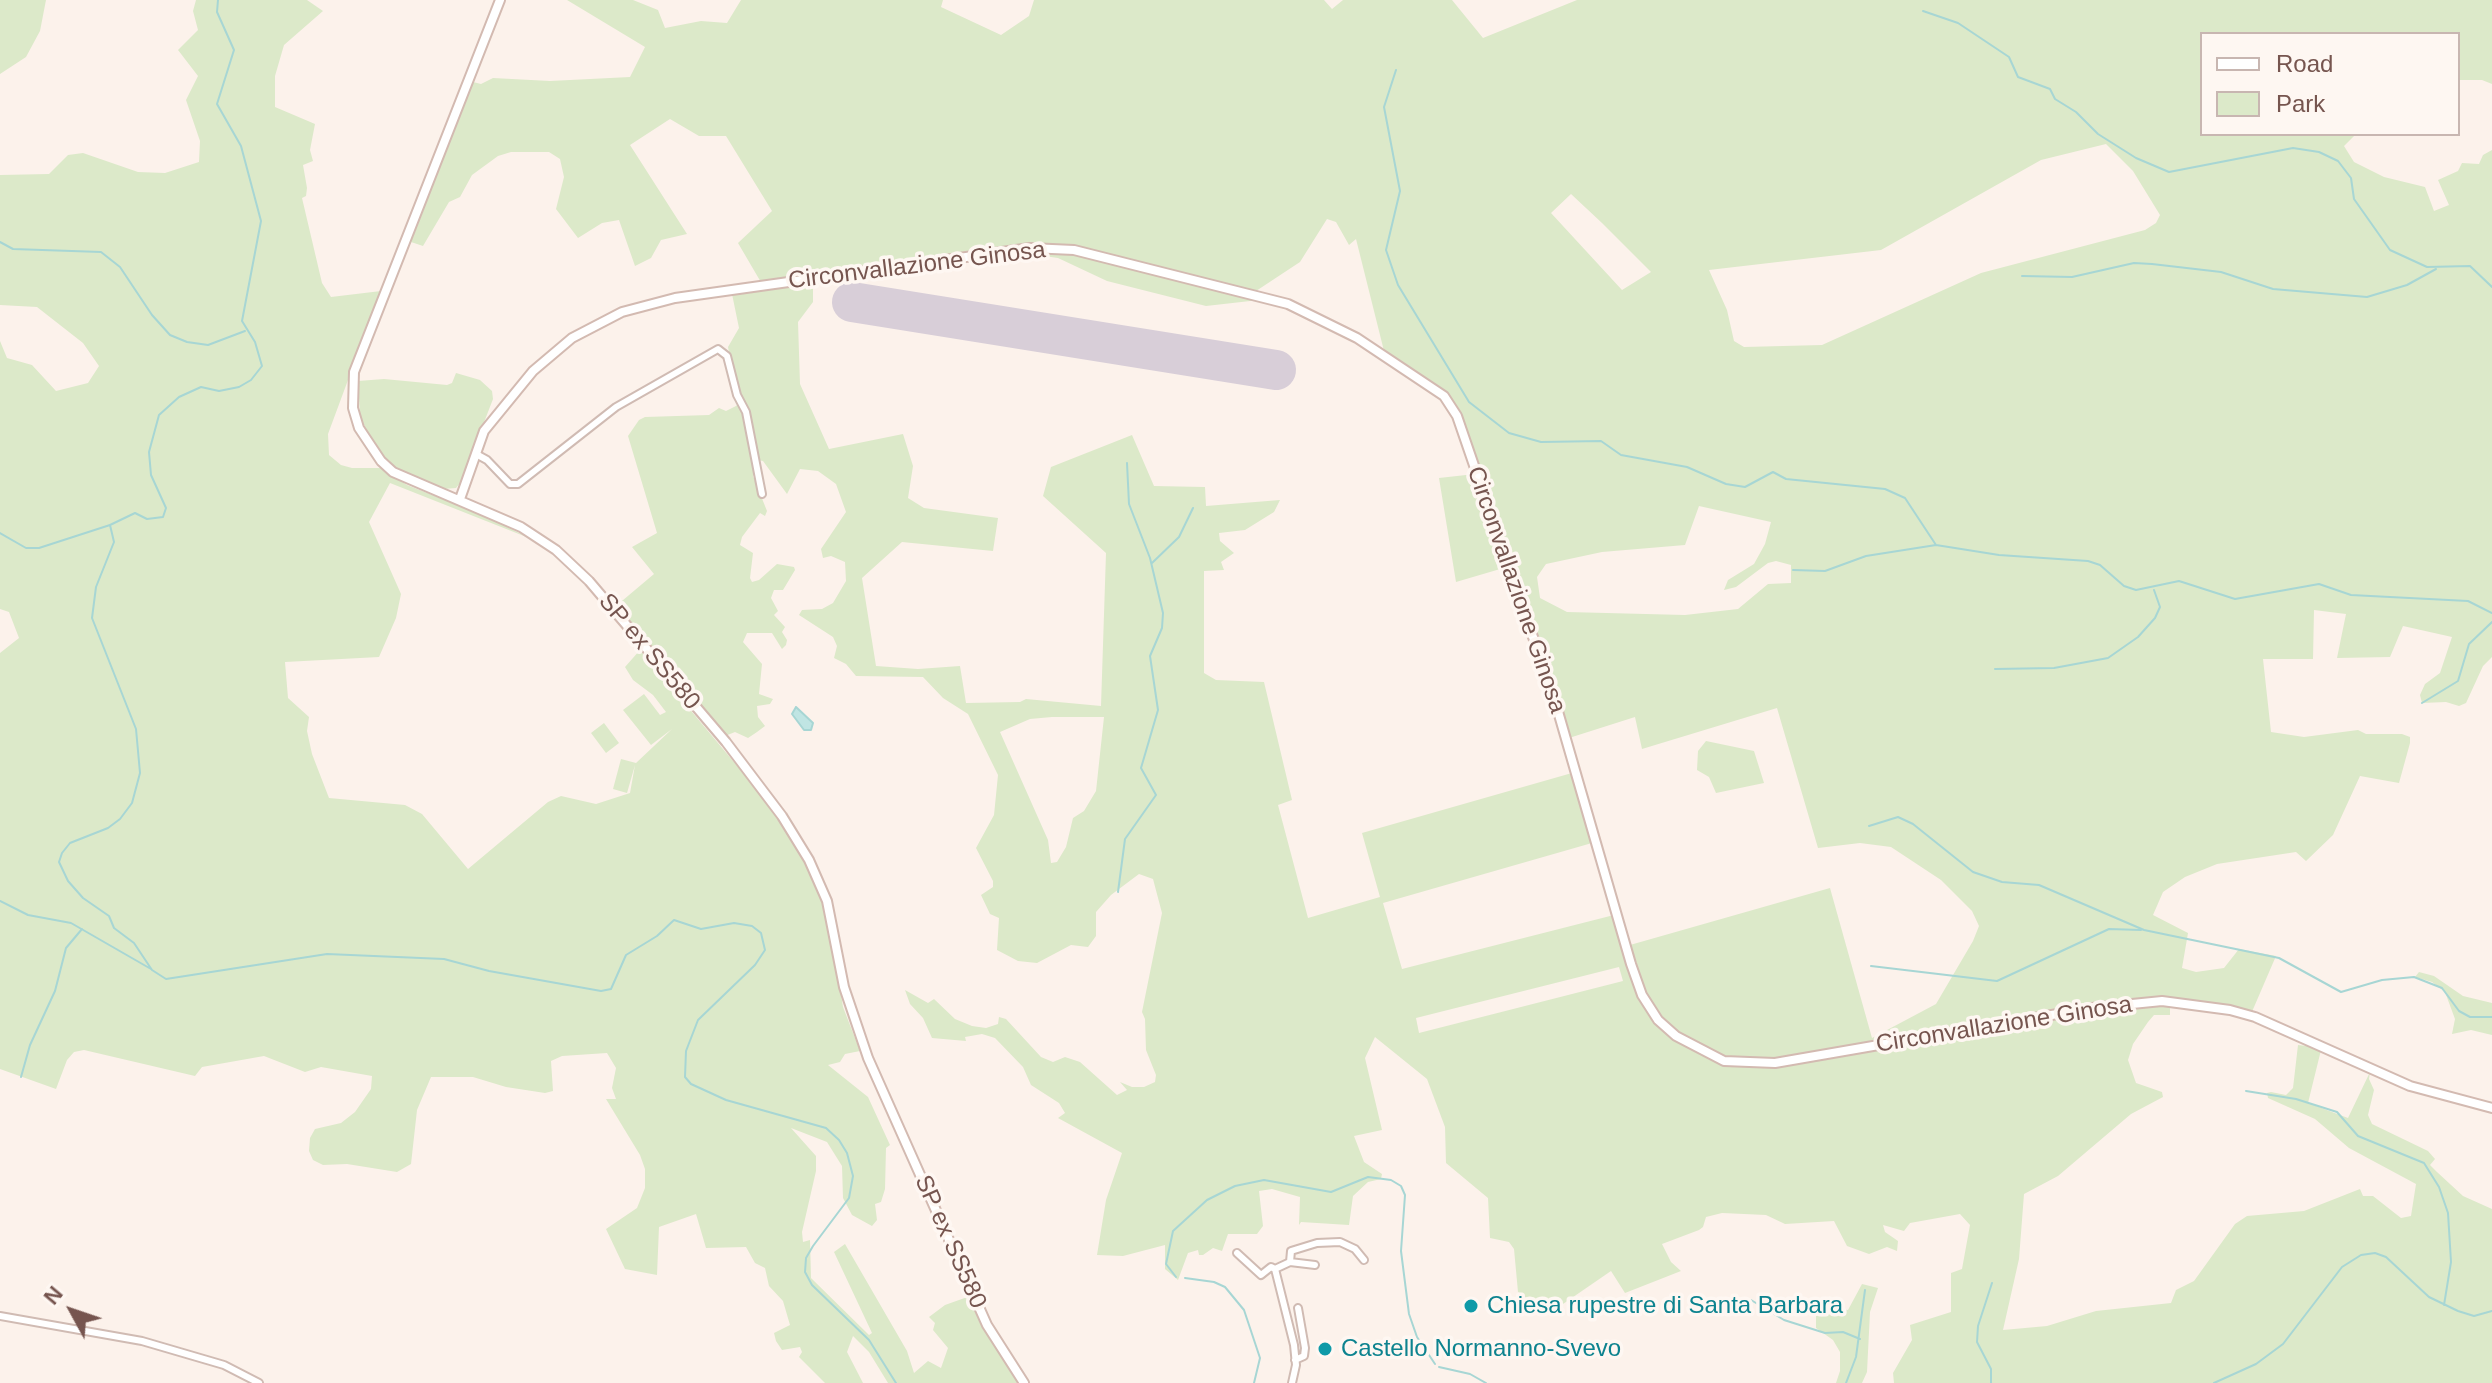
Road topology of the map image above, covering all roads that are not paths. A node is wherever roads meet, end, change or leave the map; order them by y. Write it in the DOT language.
graph roads {
  1 [pos="500,0"];
  2 [pos="476,454"];
  3 [pos="762,494"];
  4 [pos="460,499"];
  5 [pos="2492,1108"];
  6 [pos="1237,1253"];
  7 [pos="1364,1260"];
  8 [pos="1290,1262"];
  9 [pos="1315,1265"];
  10 [pos="1275,1269"];
  11 [pos="1298,1308"];
  12 [pos="0,1316"];
  13 [pos="1295,1360"];
  14 [pos="259,1383"];
  15 [pos="1024,1383"];
  16 [pos="1292,1383"];
  1 -- 4 [label="main road, SP ex SS580"];
  2 -- 3 [label="street"];
  2 -- 4 [label="main road, Circonvallazione Ginosa"];
  2 -- 5 [label="main road, Circonvallazione Ginosa"];
  4 -- 15 [label="main road, SP ex SS580"];
  6 -- 10 [label="street"];
  7 -- 8 [label="street"];
  8 -- 9 [label="street"];
  8 -- 10 [label="street"];
  10 -- 13 [label="street"];
  11 -- 13 [label="street"];
  12 -- 14 [label="street"];
  13 -- 16 [label="street"];
}
